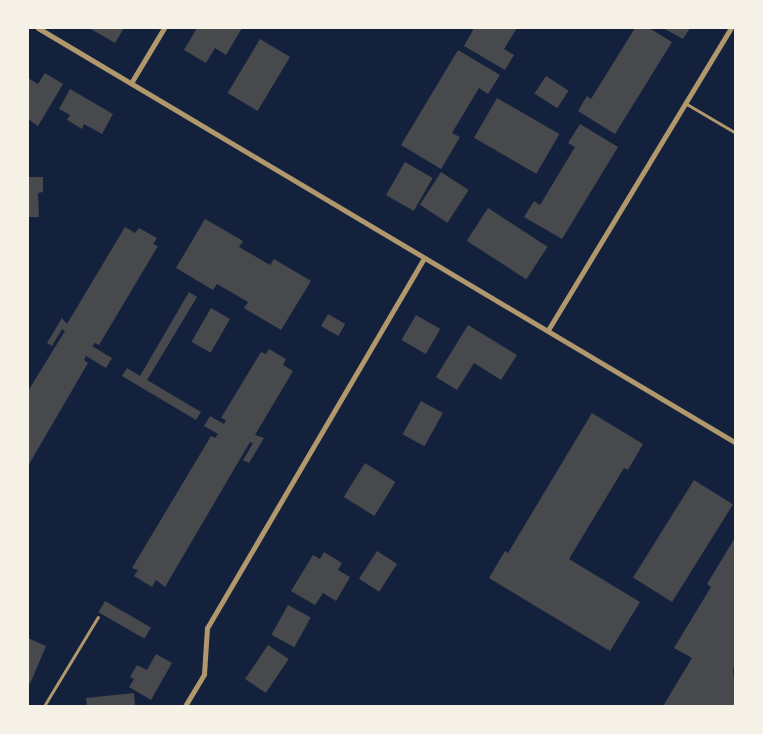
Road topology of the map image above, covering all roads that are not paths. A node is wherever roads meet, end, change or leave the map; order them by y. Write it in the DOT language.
graph roads {
  1 [pos="38,28"];
  2 [pos="164,28"];
  3 [pos="731,28"];
  4 [pos="131,83"];
  5 [pos="686,103"];
  6 [pos="736,133"];
  7 [pos="424,258"];
  8 [pos="548,330"];
  9 [pos="736,443"];
  10 [pos="98,617"];
  11 [pos="44,706"];
  12 [pos="185,706"];
  1 -- 4 [label="street"];
  2 -- 4 [label="street"];
  3 -- 5 [label="street"];
  4 -- 7 [label="street"];
  5 -- 6 [label="lane"];
  5 -- 8 [label="street"];
  7 -- 8 [label="street"];
  7 -- 12 [label="street"];
  8 -- 9 [label="street"];
  10 -- 11 [label="lane"];
}
